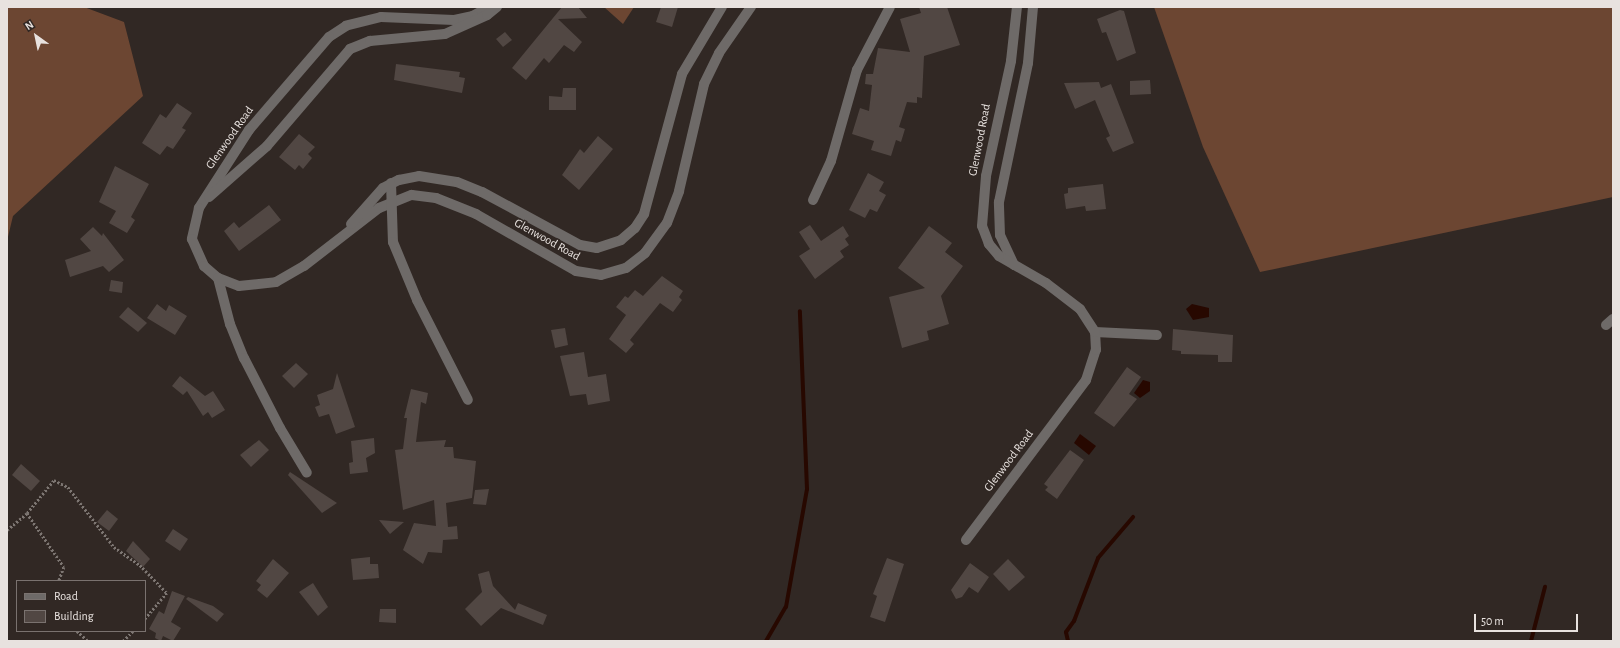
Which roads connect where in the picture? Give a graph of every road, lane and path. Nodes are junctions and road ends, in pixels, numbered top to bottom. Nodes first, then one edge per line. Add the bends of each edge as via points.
1 (489, 7) edge
2 (497, 7) edge
3 (722, 7) edge
4 (751, 7) edge
5 (890, 7) edge
6 (1017, 7) edge
7 (1033, 7) edge
8 (391, 183) junction
9 (813, 200) dead end
10 (391, 201) junction
11 (203, 202) junction
12 (345, 232) junction
13 (1014, 265) junction
14 (218, 278) junction
15 (1095, 332) junction
16 (1157, 334) dead end
17 (468, 400) dead end
18 (307, 473) dead end
19 (27, 514) junction
20 (7, 530) edge
21 (966, 540) dead end
22 (59, 580) edge
23 (146, 618) edge
24 (78, 632) edge
25 (131, 632) edge
26 (88, 641) edge
27 (123, 641) edge

1 - 11 street, Glenwood Road via 473,16 454,20 381,17 356,22 337,31 306,62 249,130
2 - 11 street, Glenwood Road via 487,16 445,34 370,41 350,49 267,146
3 - 8 street, Glenwood Road via 682,74 644,214 635,228 614,244 597,248 571,242 482,192 457,182 419,176
4 - 10 street, Glenwood Road via 719,54 704,84 679,191 667,223 650,249 626,268 601,275 576,271 453,204 412,195
5 - 9 street via 857,70 830,161
6 - 13 street, Glenwood Road via 1011,60 986,176 982,216 989,244 999,256
7 - 13 street via 1028,63 999,202 1000,235
8 - 10 street
8 - 12 street, Glenwood Road via 370,200
10 - 12 street, Glenwood Road
10 - 17 street via 393,242 417,300
11 - 14 street, Glenwood Road via 194,224 192,243 204,266
12 - 14 street, Glenwood Road via 304,266 276,282 246,288
13 - 15 street, Glenwood Road via 1072,301 1087,316
14 - 18 street via 230,324 244,358 280,428
15 - 16 street
15 - 21 street, Glenwood Road via 1094,360 1086,380
19 - 20 path
19 - 22 path via 64,567
19 - 23 path via 54,480 68,487 114,546 140,565 167,593
24 - 26 path
25 - 27 path

